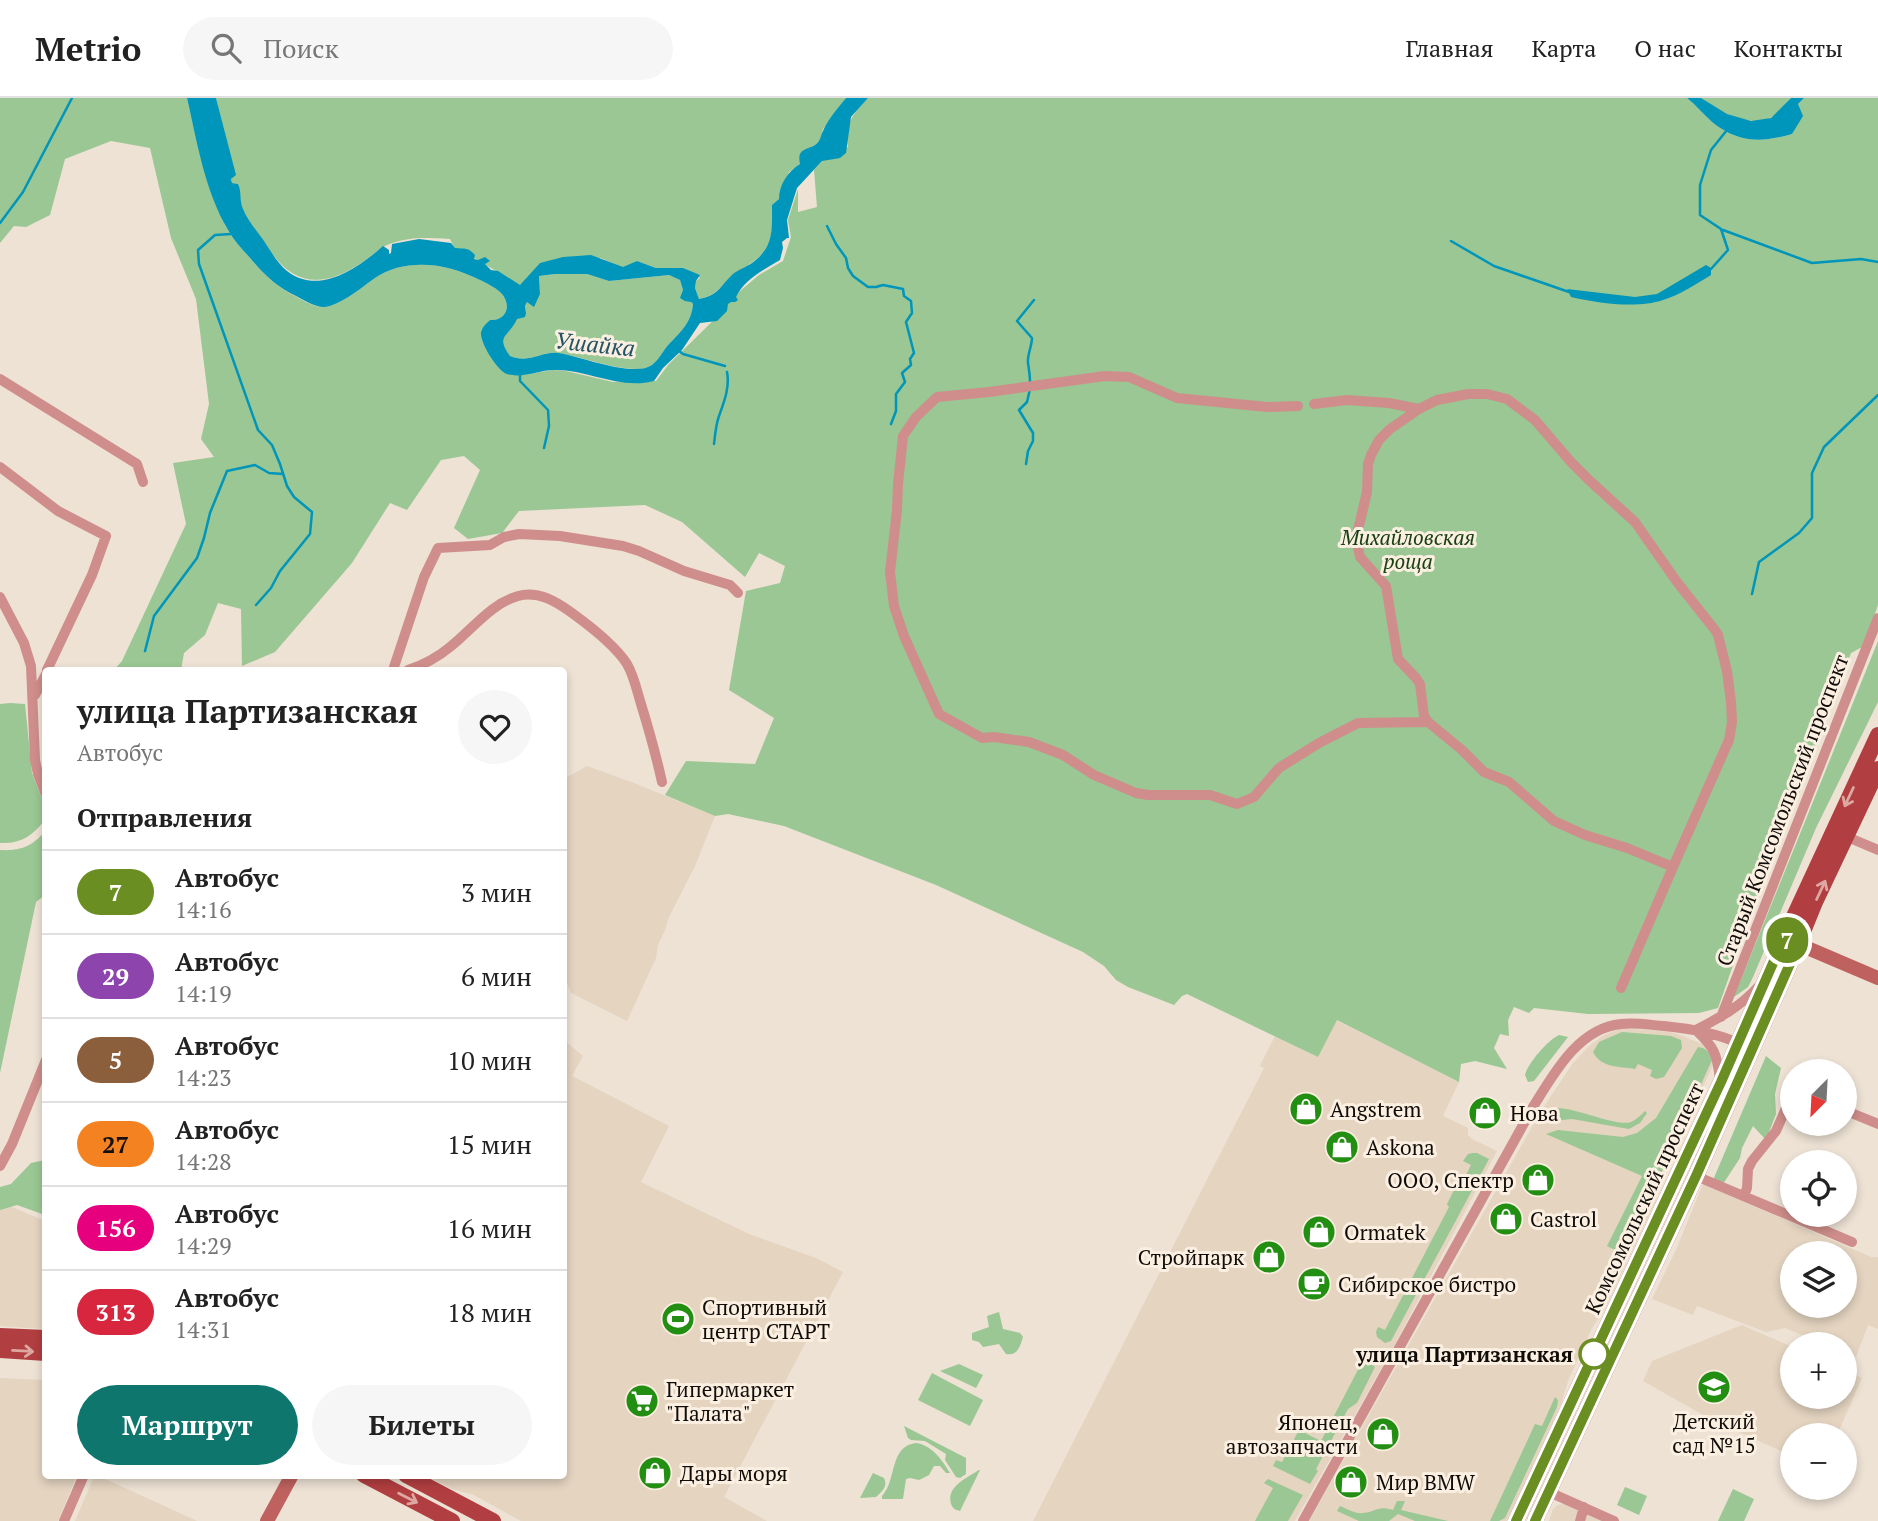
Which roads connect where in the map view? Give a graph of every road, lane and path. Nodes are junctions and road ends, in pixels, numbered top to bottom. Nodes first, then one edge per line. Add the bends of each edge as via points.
1 (0, 379) edge
2 (1314, 404) dead end
3 (1298, 406) dead end
4 (1419, 409) junction
5 (0, 467) edge
6 (143, 482) dead end
7 (738, 593) dead end
8 (0, 597) edge
9 (1878, 618) edge
10 (48, 667) edge
11 (394, 667) edge
12 (416, 667) edge
13 (42, 681) edge
14 (34, 699) junction
15 (1428, 722) junction
16 (1878, 735) edge
17 (1878, 769) edge
18 (662, 782) dead end
19 (42, 784) edge
20 (1845, 836) junction
21 (1878, 850) edge
22 (1673, 867) junction
23 (1791, 941) junction
24 (1767, 976) junction
25 (1878, 978) edge
26 (1621, 988) dead end
27 (1721, 1017) junction
28 (1695, 1030) junction
29 (1745, 1046) junction
30 (42, 1070) edge
31 (1721, 1082) junction
32 (1857, 1115) edge
33 (1780, 1121) edge
34 (1878, 1124) edge
35 (0, 1166) edge
36 (1696, 1176) junction
37 (1744, 1196) junction
38 (1850, 1241) edge
39 (0, 1336) edge
40 (42, 1338) edge
41 (0, 1350) edge
42 (42, 1353) edge
43 (82, 1479) edge
44 (290, 1479) edge
45 (372, 1479) edge
46 (414, 1479) edge
47 (1549, 1493) junction
48 (1584, 1507) junction
49 (64, 1521) edge
50 (267, 1521) edge
51 (452, 1521) edge
52 (493, 1521) edge
53 (1303, 1521) edge
54 (1516, 1521) edge
55 (1537, 1521) edge
56 (1580, 1521) edge
57 (1614, 1521) edge

1 - 6 street via 137,464
2 - 4 street via 1347,400
3 - 15 street via 1177,398 1129,377 1105,376 937,397 903,436 890,572 904,636 939,714 982,738 1030,742 1063,755 1094,775 1148,795 1210,795 1237,804 1254,797 1279,768 1358,723
4 - 15 street via 1390,429 1371,455 1357,543 1360,557 1386,586 1398,659 1420,684
4 - 22 street via 1437,400 1487,394 1507,399 1535,419 1590,481 1635,522 1718,635 1728,680 1731,731
5 - 10 street via 58,511 106,536
7 - 11 street via 730,585 631,548 560,536 519,534 490,545 438,548
8 - 14 street via 24,643
9 - 27 street, Старый Комсомольский проспект
12 - 18 street via 450,647 506,601 520,595 556,601 592,628 626,663
13 - 14 street
14 - 19 street via 35,760
15 - 22 street via 1484,772 1509,782 1554,821
16 -> 23 main road, Комсомольский проспект
17 - 20 main road, Комсомольский проспект
20 - 21 street
23 -> 20 main road, Комсомольский проспект
22 - 26 street
23 - 24 main road, Комсомольский проспект
23 - 25 street
23 - 29 main road, Комсомольский проспект
24 - 27 street, Комсомольский проспект via 1749,998
24 - 29 main road, Комсомольский проспект
27 - 28 street, Комсомольский проспект
28 - 29 street
28 - 31 street, Комсомольский проспект via 1715,1051
28 - 53 street via 1611,1025 1584,1040 1558,1069 1532,1107
29 - 31 main road, Комсомольский проспект
29 - 36 main road, Комсомольский проспект
30 - 35 street
31 - 54 main road, Комсомольский проспект
32 - 34 street
33 - 37 street via 1748,1169
36 - 37 street
36 - 47 main road, Комсомольский проспект
37 - 38 street
39 - 40 main road
41 -> 42 main road
43 - 49 street
44 - 50 street
45 -> 51 main road
46 - 52 main road
47 - 48 street
47 - 55 main road, Комсомольский проспект
48 - 56 street
48 - 57 street

